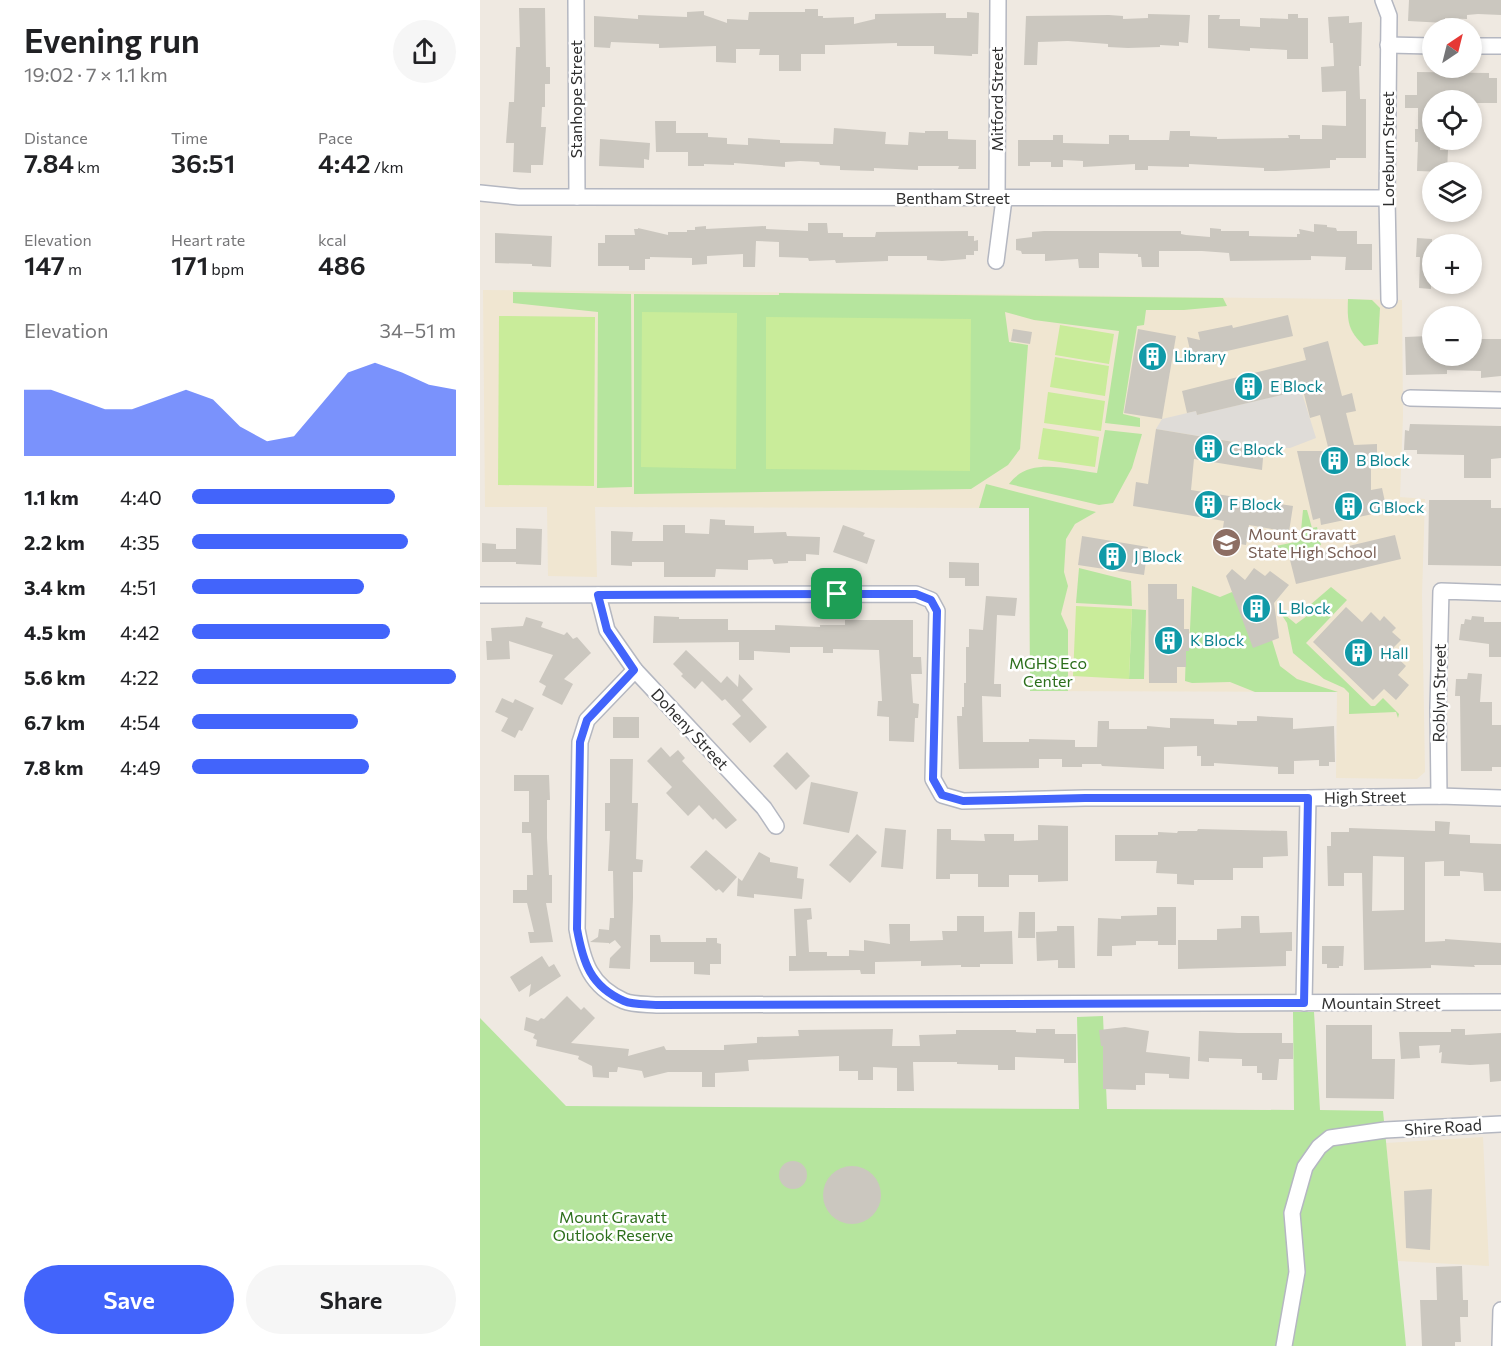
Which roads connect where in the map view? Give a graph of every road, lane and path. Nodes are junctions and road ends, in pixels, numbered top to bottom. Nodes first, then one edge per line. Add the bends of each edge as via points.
1 (576, 0) edge
2 (998, 0) edge
3 (1383, 0) edge
4 (1388, 45) junction
5 (1422, 46) edge
6 (1482, 46) edge
7 (1501, 46) edge
8 (480, 193) edge
9 (519, 197) junction
10 (577, 197) junction
11 (1387, 198) junction
12 (1001, 199) junction
13 (480, 202) edge
14 (996, 261) dead end
15 (1389, 300) dead end
16 (1410, 398) dead end
17 (1501, 400) edge
18 (1501, 593) edge
19 (480, 595) edge
20 (598, 595) junction
21 (634, 670) junction
22 (1439, 795) junction
23 (1308, 798) junction
24 (1501, 798) edge
25 (776, 826) dead end
26 (1501, 1002) edge
27 (1304, 1003) junction
28 (1501, 1124) edge
29 (1501, 1310) edge
30 (1284, 1346) edge
31 (1500, 1346) edge

1 - 10 street, Stanhope Street
2 - 12 street, Mitford Street
3 - 4 street, Loreburn Street via 1388,12
4 - 5 street
4 - 11 street, Loreburn Street
6 - 7 street
8 - 9 street, Bentham Street
9 - 10 street, Bentham Street
9 - 13 street, Bentham Street
10 - 12 street, Bentham Street
11 - 12 street, Bentham Street
11 - 15 street, Loreburn Street
12 - 14 street, Mitford Street
16 - 17 street
18 - 22 street, Roblyn Street via 1441,591
19 - 20 street
20 - 21 street, Doheny Street via 607,630
20 - 23 street, High Street via 916,594 931,600 937,611 933,779 942,795 963,801
21 - 25 street, Doheny Street via 764,808
21 - 27 street, Mountain Street via 587,720 580,742 577,929 582,957 596,983 625,1001 657,1005
22 - 23 street, High Street
22 - 24 street, High Street
23 - 27 street
26 - 27 street, Mountain Street
28 - 30 street, Shire Road via 1385,1130 1330,1138 1319,1147 1305,1167 1292,1213 1297,1272
29 - 31 street

